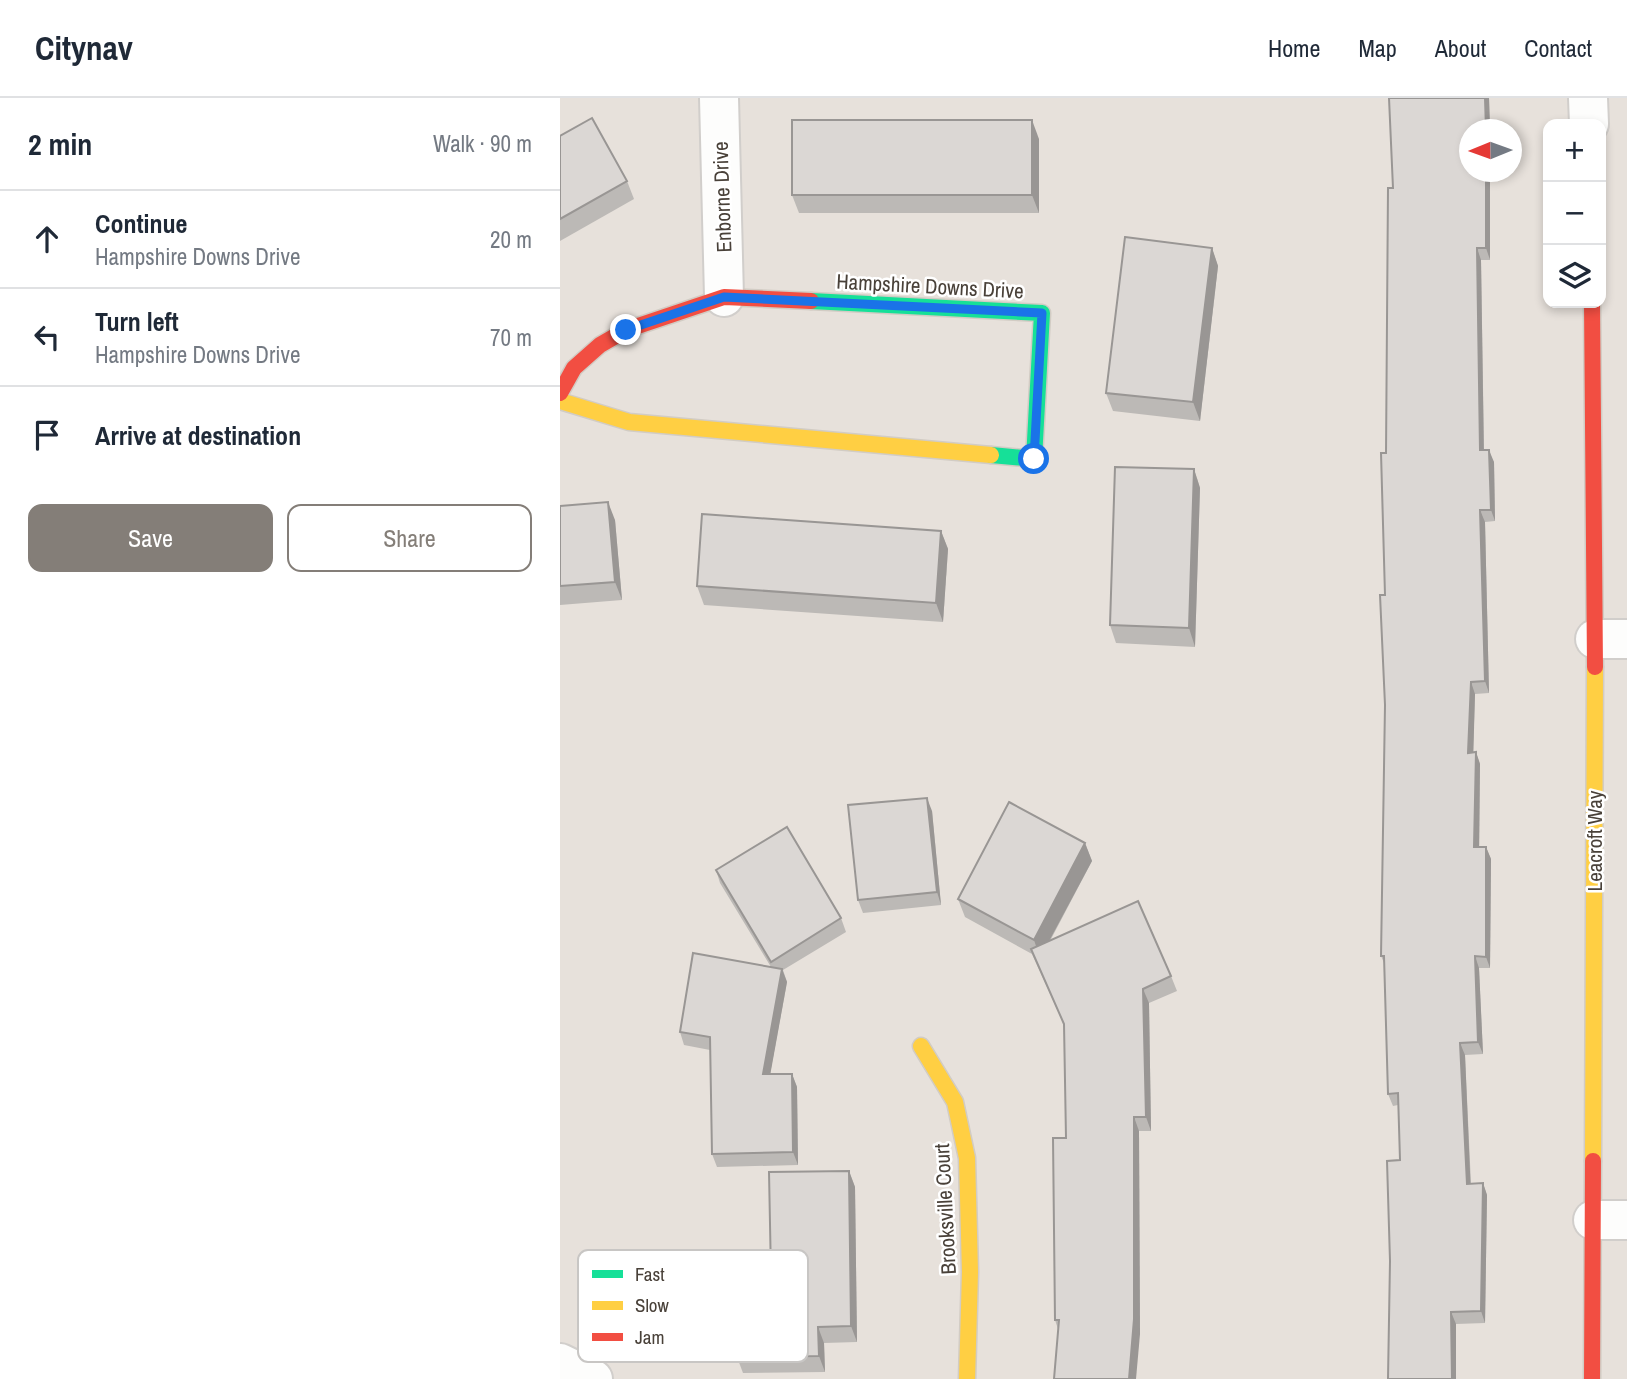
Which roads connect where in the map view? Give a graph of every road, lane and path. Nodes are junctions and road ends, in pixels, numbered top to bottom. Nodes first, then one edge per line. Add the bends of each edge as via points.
1 (719, 98) edge
2 (1588, 98) edge
3 (1589, 119) edge
4 (724, 297) junction
5 (1592, 308) edge
6 (560, 394) edge
7 (560, 401) edge
8 (1611, 639) edge
9 (921, 1046) dead end
10 (1610, 1220) edge
11 (560, 1363) edge
12 (593, 1379) edge
13 (967, 1379) edge
14 (1592, 1379) edge

1 - 4 street, Enborne Drive
2 - 3 street
4 - 6 street, Hampshire Downs Drive via 638,325 600,345 574,368
4 - 7 street, Hampshire Downs Drive via 1042,313 1034,459 629,422
5 - 8 street, Leacroft Way
8 - 10 street, Leacroft Way
9 - 13 street, Brooksville Court via 955,1102 967,1158
10 - 14 street, Leacroft Way
11 - 12 street

